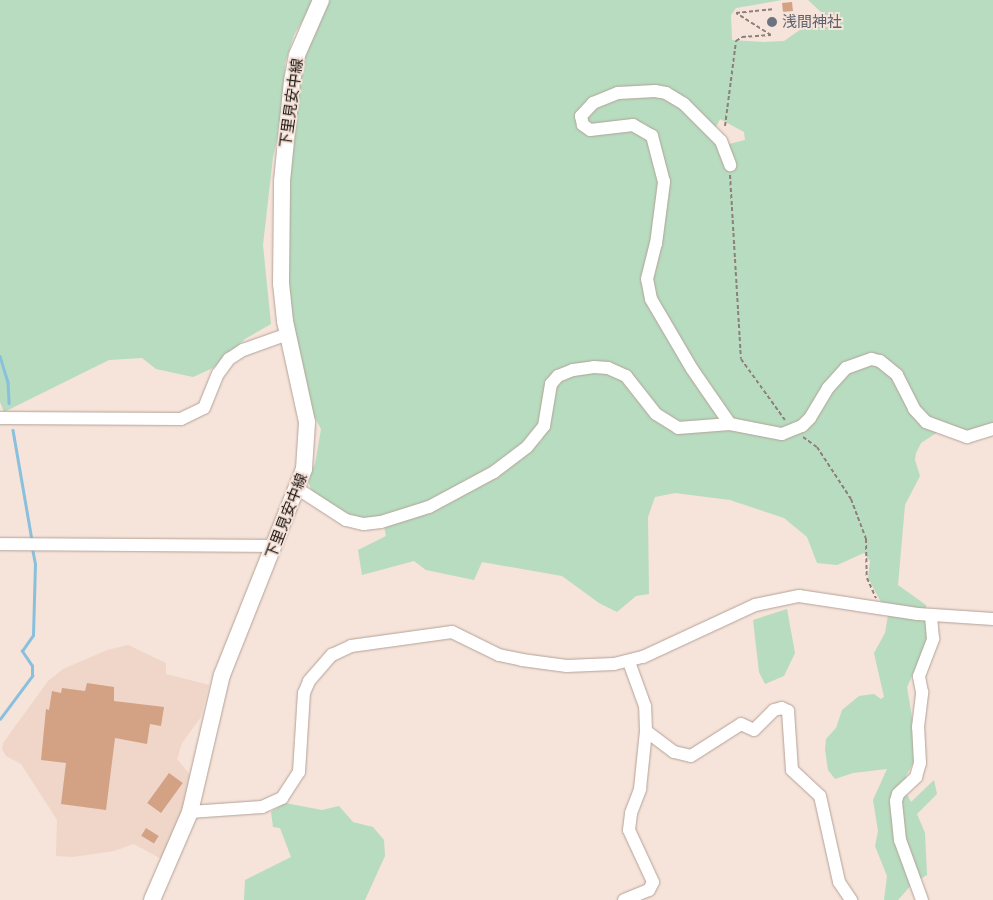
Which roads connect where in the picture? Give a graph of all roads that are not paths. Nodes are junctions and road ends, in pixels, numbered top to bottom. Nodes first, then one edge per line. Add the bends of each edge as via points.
1 (321, 0) edge
2 (730, 164) road end
3 (288, 334) junction
4 (0, 418) edge
5 (730, 424) junction
6 (993, 429) edge
7 (298, 489) junction
8 (0, 544) edge
9 (274, 546) junction
10 (931, 615) junction
11 (993, 619) edge
12 (629, 662) junction
13 (646, 731) junction
14 (190, 812) junction
15 (152, 900) edge
16 (624, 900) edge
17 (850, 900) edge
18 (922, 900) edge

1 - 3 main road, 下里見安中線 via 297,55 286,119 281,284
2 - 5 street via 722,141 684,104 666,93 655,90 618,93 593,102 581,116 583,125 590,130 633,125 652,136 664,182 656,244 647,278 651,299 692,370
3 - 4 street via 243,350 229,359 218,374 204,408 180,419
3 - 7 main road, 下里見安中線 via 307,422 308,449
5 - 6 street via 782,434 793,430 814,414 828,388 846,368 870,359 880,361 897,375 914,409 926,422 967,437
5 - 7 street via 678,428 656,414 634,383 619,372 594,367 573,370 558,376 550,384 544,426 537,438 494,472 429,507 364,524 346,520
7 - 9 main road, 下里見安中線
8 - 9 street
9 - 14 main road, 下里見安中線 via 222,675
10 - 11 street
10 - 12 street via 799,596 769,600
10 - 18 street via 933,639 919,676 922,692 918,727 920,763 916,777 898,794 896,801 900,840
12 - 13 street via 645,706
12 - 14 street via 550,665 498,655 452,632 351,646 332,655 308,681 304,693 299,772 282,798 262,808
13 - 16 street via 640,789 629,830 653,887
13 - 17 street via 674,752 691,756 741,724 754,730 774,710 782,708 788,711 792,770 820,796 839,882
14 - 15 main road, 下里見安中線

